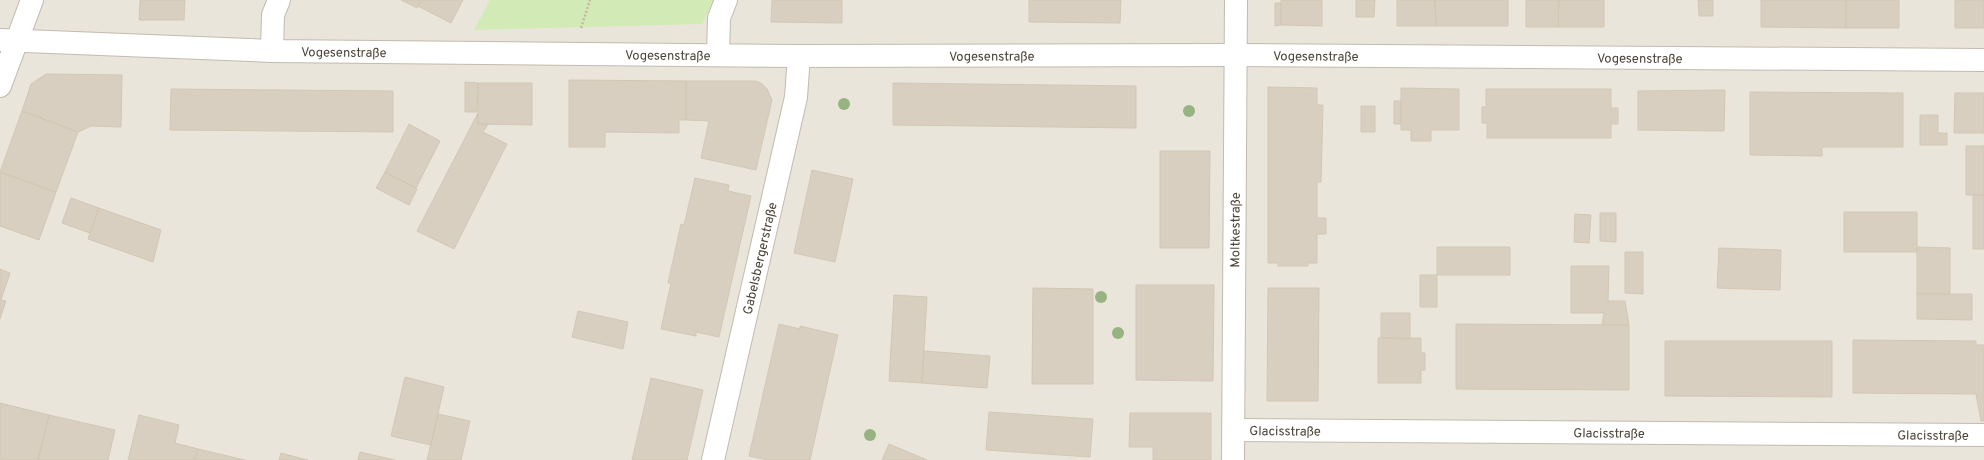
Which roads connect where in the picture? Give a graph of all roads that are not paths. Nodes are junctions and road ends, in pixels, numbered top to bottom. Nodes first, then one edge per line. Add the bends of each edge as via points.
1 (32, 0) edge
2 (279, 0) edge
3 (726, 0) edge
4 (1236, 0) edge
5 (8, 41) edge
6 (272, 51) junction
7 (718, 54) junction
8 (1236, 54) junction
9 (799, 56) junction
10 (1984, 60) edge
11 (0, 86) edge
12 (1234, 430) junction
13 (1984, 435) edge
14 (713, 460) edge
15 (1233, 460) edge

1 - 5 street
2 - 6 street via 273,15
3 - 7 street via 719,18
4 - 8 street, Moltkestraße
5 - 6 street, Vogesenstraße
5 - 11 street
6 - 7 street, Vogesenstraße
7 - 9 street, Vogesenstraße
8 - 9 street, Vogesenstraße
8 - 10 street, Vogesenstraße
8 - 12 street, Moltkestraße
9 - 14 street, Gabelsbergerstraße via 796,98
12 - 13 street, Glacisstraße
12 - 15 street, Moltkestraße

